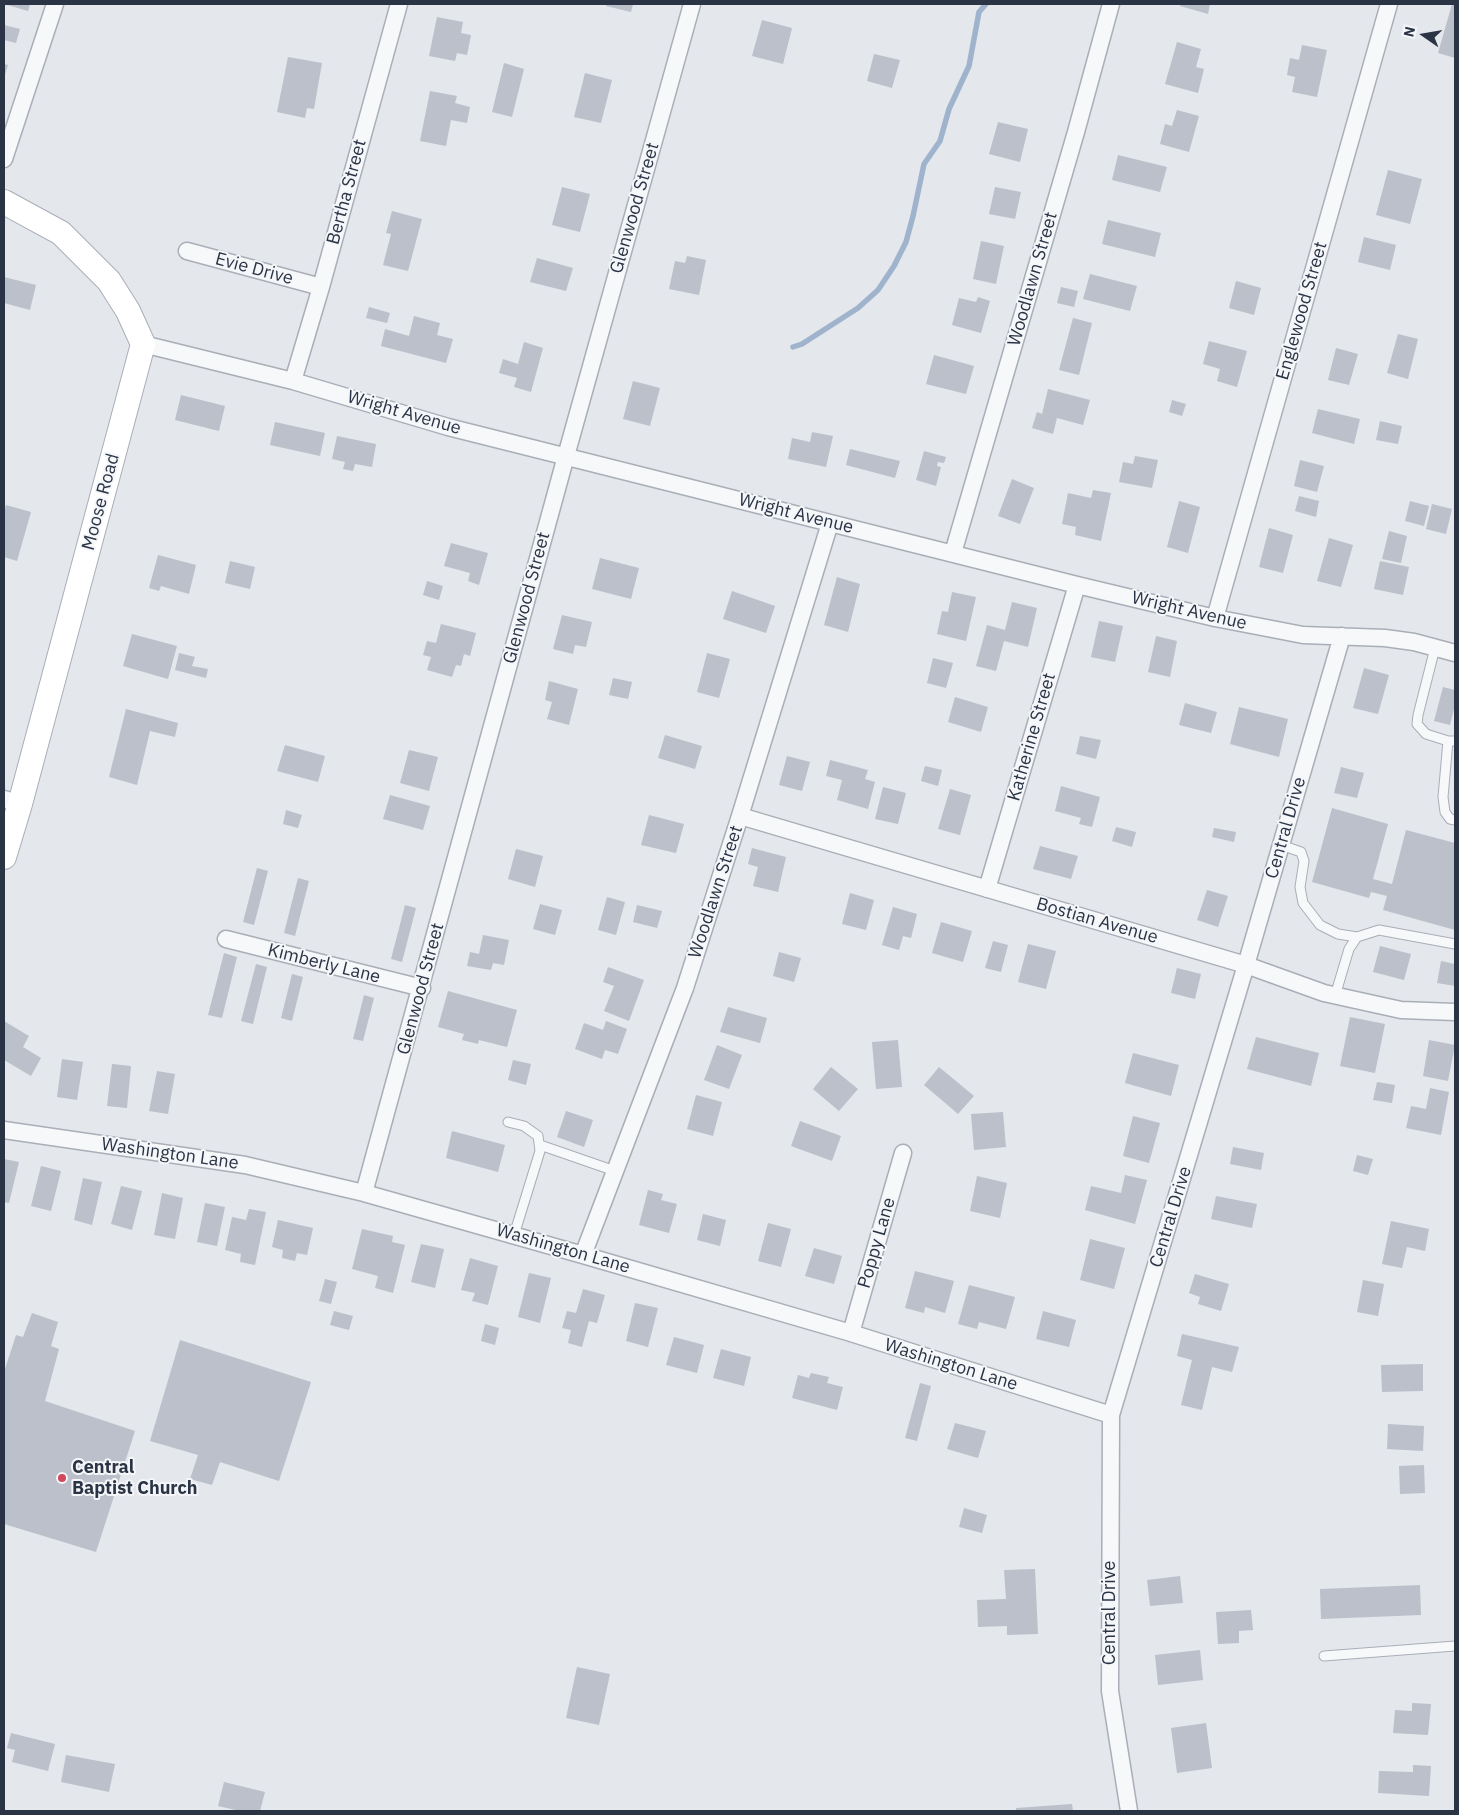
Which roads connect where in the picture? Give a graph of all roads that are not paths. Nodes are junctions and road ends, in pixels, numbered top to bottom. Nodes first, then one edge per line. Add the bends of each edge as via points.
1 (55, 4) edge
2 (399, 4) edge
3 (692, 4) edge
4 (1111, 4) edge
5 (1389, 4) edge
6 (4, 159) edge
7 (4, 202) edge
8 (187, 251) dead end
9 (321, 287) junction
10 (143, 344) junction
11 (294, 380) junction
12 (566, 456) junction
13 (830, 523) junction
14 (953, 553) junction
15 (1077, 585) junction
16 (1215, 618) junction
17 (1342, 636) junction
18 (1435, 648) junction
19 (1455, 653) edge
20 (1451, 741) edge
21 (12, 802) edge
22 (740, 816) junction
23 (1455, 820) edge
24 (1281, 845) junction
25 (4, 857) edge
26 (987, 889) junction
27 (1357, 937) junction
28 (226, 939) dead end
29 (1455, 944) edge
30 (1246, 965) junction
31 (422, 988) junction
32 (1336, 996) junction
33 (1455, 1012) edge
34 (508, 1122) dead end
35 (4, 1130) edge
36 (540, 1146) junction
37 (903, 1153) dead end
38 (615, 1171) junction
39 (364, 1193) junction
40 (514, 1235) junction
41 (583, 1255) junction
42 (851, 1333) junction
43 (1111, 1415) junction
44 (1455, 1646) edge
45 (1324, 1656) dead end
46 (1129, 1811) edge

1 - 6 street
2 - 9 street, Bertha Street
3 - 12 street, Glenwood Street
4 - 14 street, Woodlawn Street
5 - 16 street, Englewood Street
7 - 10 street via 60,234 108,281 128,311
8 - 9 street, Evie Drive
9 - 11 street, Bertha Street
10 - 11 street, Wright Avenue
10 - 21 street, Moose Road
11 - 12 street, Wright Avenue via 448,427
12 - 13 street, Wright Avenue
12 - 31 street, Glenwood Street
13 - 14 street, Wright Avenue
13 - 22 street, Woodlawn Street
14 - 15 street, Wright Avenue
15 - 16 street, Wright Avenue
15 - 26 street, Katherine Street
16 - 17 street, Wright Avenue via 1304,635
17 - 18 street, Wright Avenue via 1385,638
17 - 24 street, Central Drive
18 - 19 street, Wright Avenue
18 - 20 lane via 1417,724 1426,734
20 - 23 lane via 1443,797 1445,812
21 - 25 street, Moose Road
22 - 26 street, Bostian Avenue
22 - 38 street, Woodlawn Street via 685,988
24 - 27 lane via 1301,852 1304,861 1300,887 1303,903 1320,925 1338,934
24 - 30 street, Central Drive
26 - 30 street, Bostian Avenue
27 - 29 lane via 1379,930
27 - 32 lane via 1349,949
28 - 31 street, Kimberly Lane
30 - 32 street, Bostian Avenue
30 - 43 street, Central Drive
31 - 39 street, Glenwood Street
32 - 33 street, Bostian Avenue via 1401,1010
34 - 36 lane via 524,1126 538,1136
35 - 39 street, Washington Lane via 245,1165
36 - 38 lane
36 - 40 lane
37 - 42 street, Poppy Lane
38 - 41 street, Woodlawn Street
39 - 40 street, Washington Lane
40 - 41 street, Washington Lane
41 - 42 street, Washington Lane
42 - 43 street, Washington Lane
43 - 46 street, Central Drive via 1110,1691
44 - 45 lane

